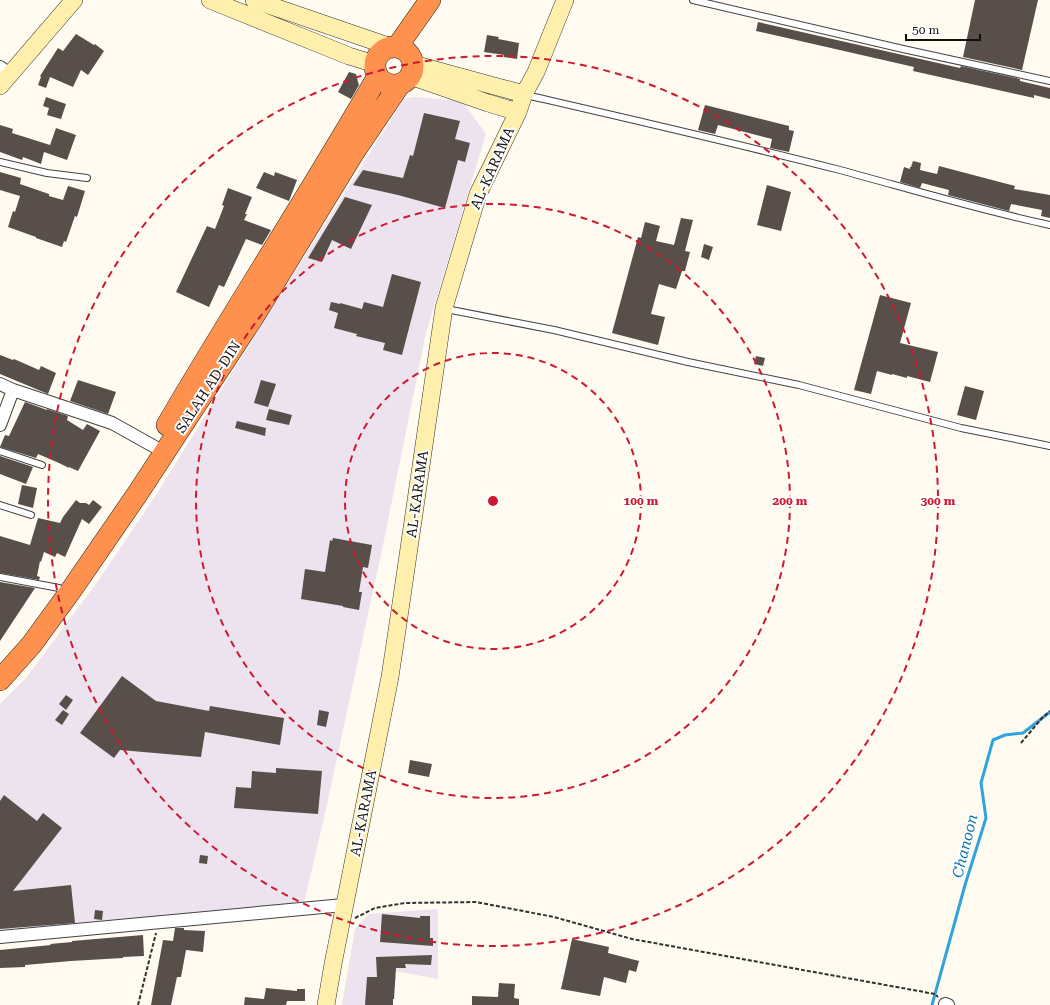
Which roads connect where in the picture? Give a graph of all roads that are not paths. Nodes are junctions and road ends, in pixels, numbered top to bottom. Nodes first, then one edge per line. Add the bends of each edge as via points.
1 (74, 0) edge
2 (210, 0) edge
3 (254, 0) edge
4 (430, 0) edge
5 (565, 0) edge
6 (693, 0) edge
7 (394, 47) junction
8 (377, 70) junction
9 (536, 72) junction
10 (408, 75) junction
11 (3, 76) edge
12 (1050, 81) edge
13 (494, 86) junction
14 (524, 94) junction
15 (488, 104) junction
16 (518, 112) junction
17 (506, 137) junction
18 (0, 162) edge
19 (87, 178) dead end
20 (1050, 225) edge
21 (444, 308) junction
22 (0, 384) edge
23 (13, 390) junction
24 (0, 425) edge
25 (1050, 446) edge
26 (155, 447) junction
27 (0, 451) edge
28 (42, 465) dead end
29 (0, 505) edge
30 (31, 515) dead end
31 (0, 577) edge
32 (59, 588) junction
33 (0, 661) edge
34 (0, 680) edge
35 (344, 904) junction
36 (0, 937) edge
37 (326, 1005) edge

1 - 11 main road
2 - 8 main road via 349,56
3 - 7 main road
4 - 7 highway
5 - 9 main road, AL-KARAMA
6 - 12 lane
7 - 8 highway via 380,53 377,58
7 - 10 highway via 403,49 411,58
8 - 10 highway via 382,81 394,85
8 - 26 highway, SALAH AD-DIN via 336,149
9 - 13 main road via 515,84
9 - 14 main road, AL-KARAMA
10 - 13 main road
10 - 15 main road
10 - 34 highway, SALAH AD-DIN via 354,152 254,316 138,493 32,644
13 - 14 main road
14 - 16 main road, AL-KARAMA
14 - 20 lane via 839,170
15 - 16 main road
15 - 17 main road via 503,122
16 - 17 main road, AL-KARAMA
17 - 21 main road, AL-KARAMA via 478,194
18 - 19 lane
21 - 25 lane via 799,385 961,428
21 - 35 main road, AL-KARAMA via 390,677
22 - 23 street
23 - 24 street
23 - 26 street via 112,423
26 - 32 highway, SALAH AD-DIN
27 - 28 lane
29 - 30 lane
31 - 32 lane
32 - 33 highway, SALAH AD-DIN
35 - 36 street
35 - 37 main road, AL-KARAMA

